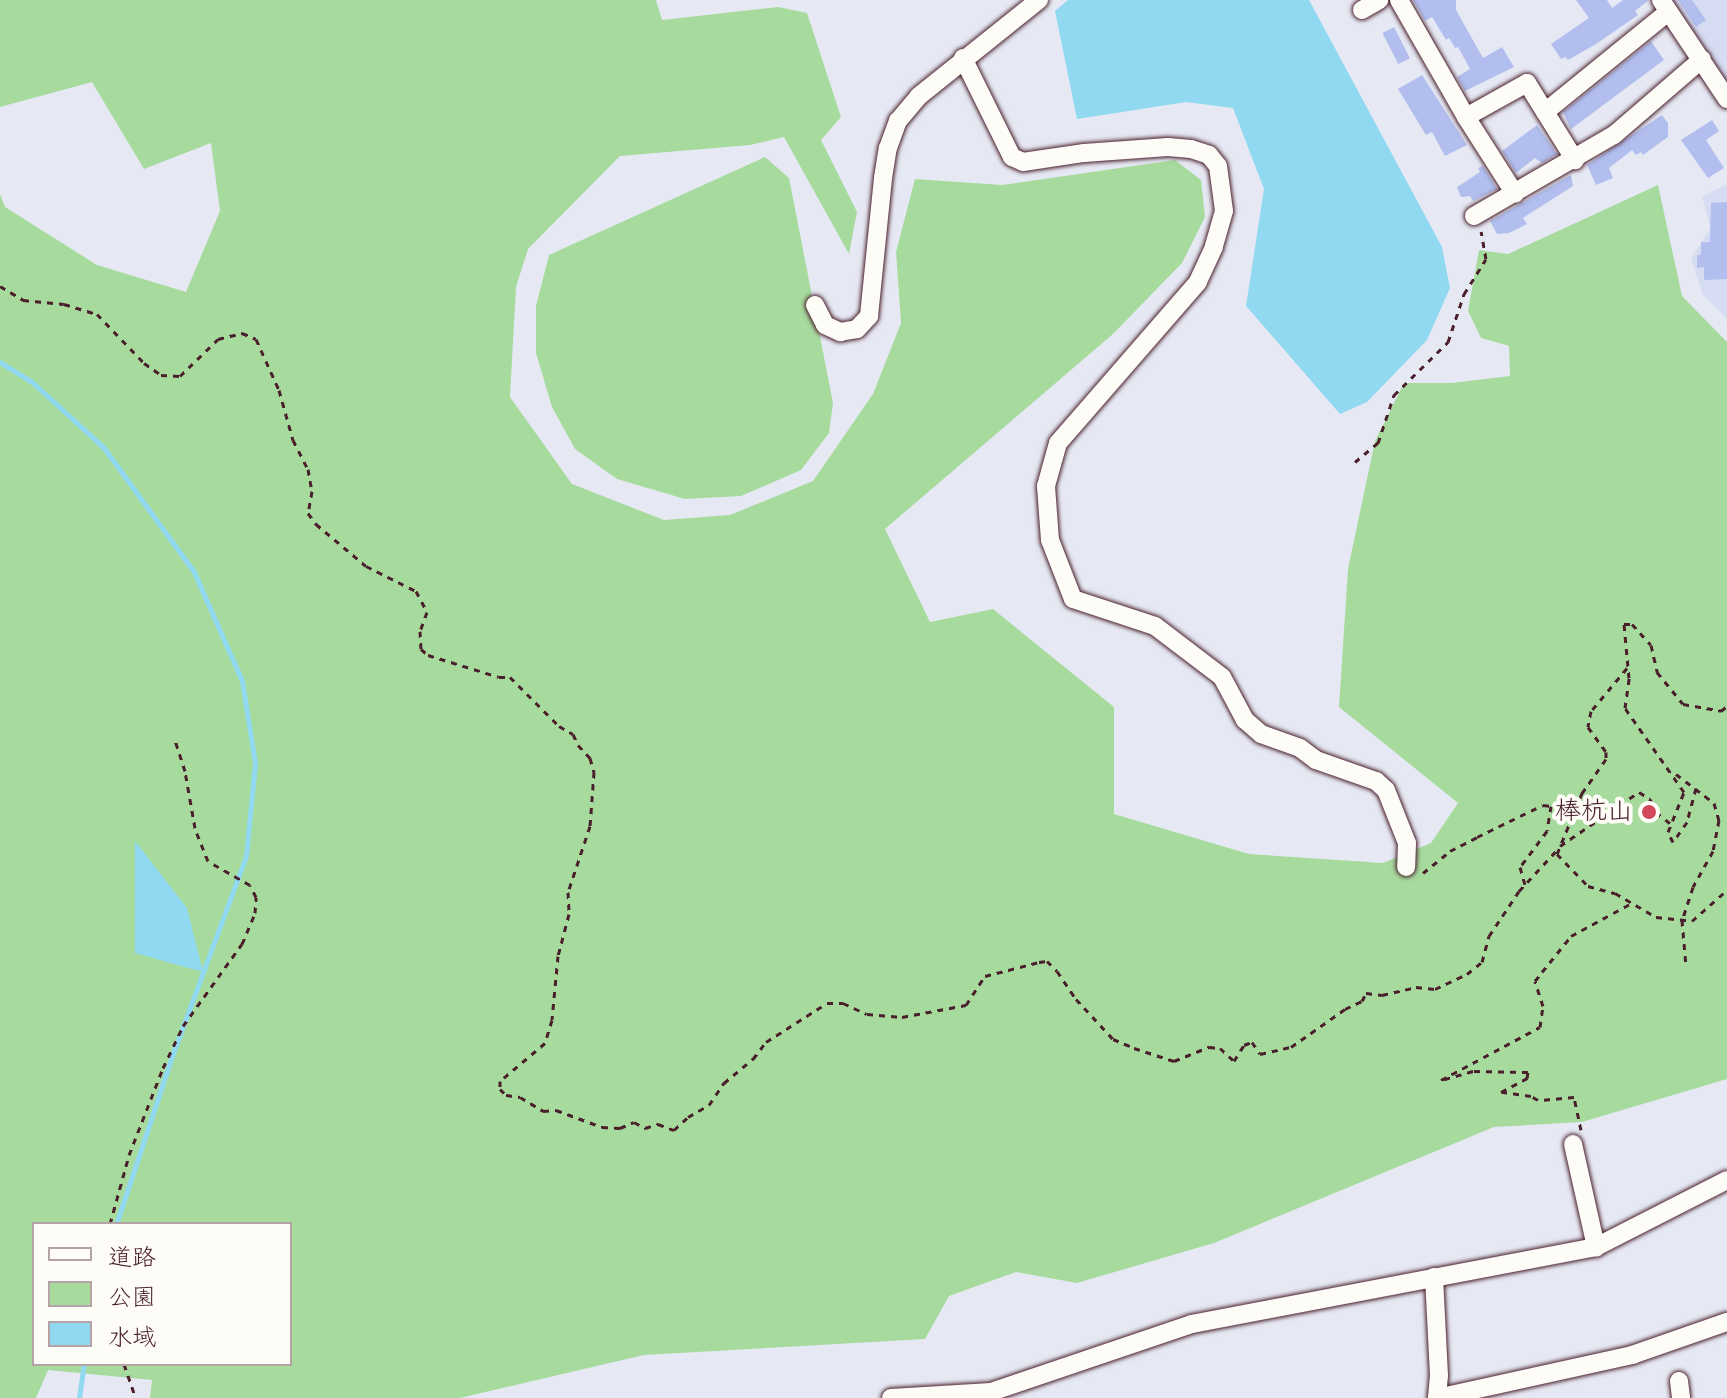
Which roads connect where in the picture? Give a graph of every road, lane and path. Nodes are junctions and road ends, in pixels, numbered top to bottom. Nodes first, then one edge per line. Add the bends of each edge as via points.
1 (1039, 0) edge
2 (1379, 0) edge
3 (1399, 0) edge
4 (1665, 6) edge
5 (1362, 10) dead end
6 (963, 58) junction
7 (1702, 59) junction
8 (1727, 99) edge
9 (1545, 112) junction
10 (1466, 117) junction
11 (1575, 160) junction
12 (1515, 194) junction
13 (1474, 216) joint
14 (0, 286) edge
15 (815, 305) dead end
16 (1355, 462) dead end
17 (1628, 666) junction
18 (1727, 706) edge
19 (175, 741) dead end
20 (1673, 773) junction
21 (1696, 788) junction
22 (1671, 824) junction
23 (1558, 849) junction
24 (1406, 867) joint
25 (1525, 884) junction
26 (1727, 890) edge
27 (1630, 904) junction
28 (1682, 920) junction
29 (1686, 967) dead end
30 (1577, 1137) joint
31 (1727, 1180) edge
32 (111, 1222) edge
33 (1596, 1247) junction
34 (1434, 1277) junction
35 (1727, 1322) edge
36 (125, 1366) edge
37 (962, 1396) edge
38 (136, 1398) edge
39 (891, 1398) edge
40 (1437, 1398) edge

1 - 6 street
2 - 5 street
3 - 10 street
4 - 7 street
4 - 9 street
6 - 15 street via 912,104 898,121 888,148 869,316 857,329 840,332 825,325
6 - 24 street via 1012,157 1023,162 1168,147 1209,155 1218,166 1224,211 1198,282 1058,443 1046,486 1050,540 1073,599 1155,626 1222,677 1245,720 1261,734 1376,781 1386,790 1407,843
7 - 8 street
7 - 11 street via 1614,135
9 - 10 street via 1527,83
9 - 11 street
10 - 12 street
11 - 12 street
12 - 13 street
13 - 16 path via 1484,236 1486,259 1464,294 1448,342 1394,395 1378,443
14 - 25 path via 23,300 97,314 161,375 180,376 218,339 242,333 256,339 308,469 308,513 316,524 366,566 416,591 427,612 420,631 421,649 428,655 510,677 573,734 590,758 590,826 568,892 552,1020 545,1043 500,1081 506,1095 543,1111 556,1110 602,1127 634,1122 674,1130 709,1105 766,1042 827,1003 902,1017 966,1005 985,976 1047,961 1113,1039 1174,1061 1209,1047 1220,1048 1234,1061 1252,1042 1260,1054 1291,1047 1362,1001 1366,993 1435,989 1467,974 1482,962 1489,936
17 - 18 path via 1626,622 1651,645 1657,672 1683,704 1721,711
17 - 20 path via 1625,708
17 - 23 path via 1591,711 1588,727 1606,759 1582,793
19 - 32 path via 208,861 250,885 255,913 242,944 176,1040 129,1155
20 - 21 path
20 - 22 path via 1684,792
21 - 22 path via 1687,822 1673,842 1668,839
21 - 28 path via 1714,803 1719,820 1713,851
22 - 23 path via 1639,792
23 - 25 path
23 - 27 path via 1588,886 1615,893
24 - 25 path via 1422,873 1450,851 1543,805 1551,806 1547,831 1520,867
26 - 28 path via 1699,918
27 - 28 path via 1656,917
27 - 30 path via 1571,936 1535,981 1544,1016 1540,1027 1441,1080 1473,1071 1528,1072 1527,1078 1501,1092 1538,1100 1574,1097
28 - 29 path
30 - 33 street
31 - 33 street
33 - 34 street
34 - 37 street via 1192,1324 1030,1380
34 - 40 street
35 - 40 street via 1632,1355
36 - 38 path
37 - 39 street

